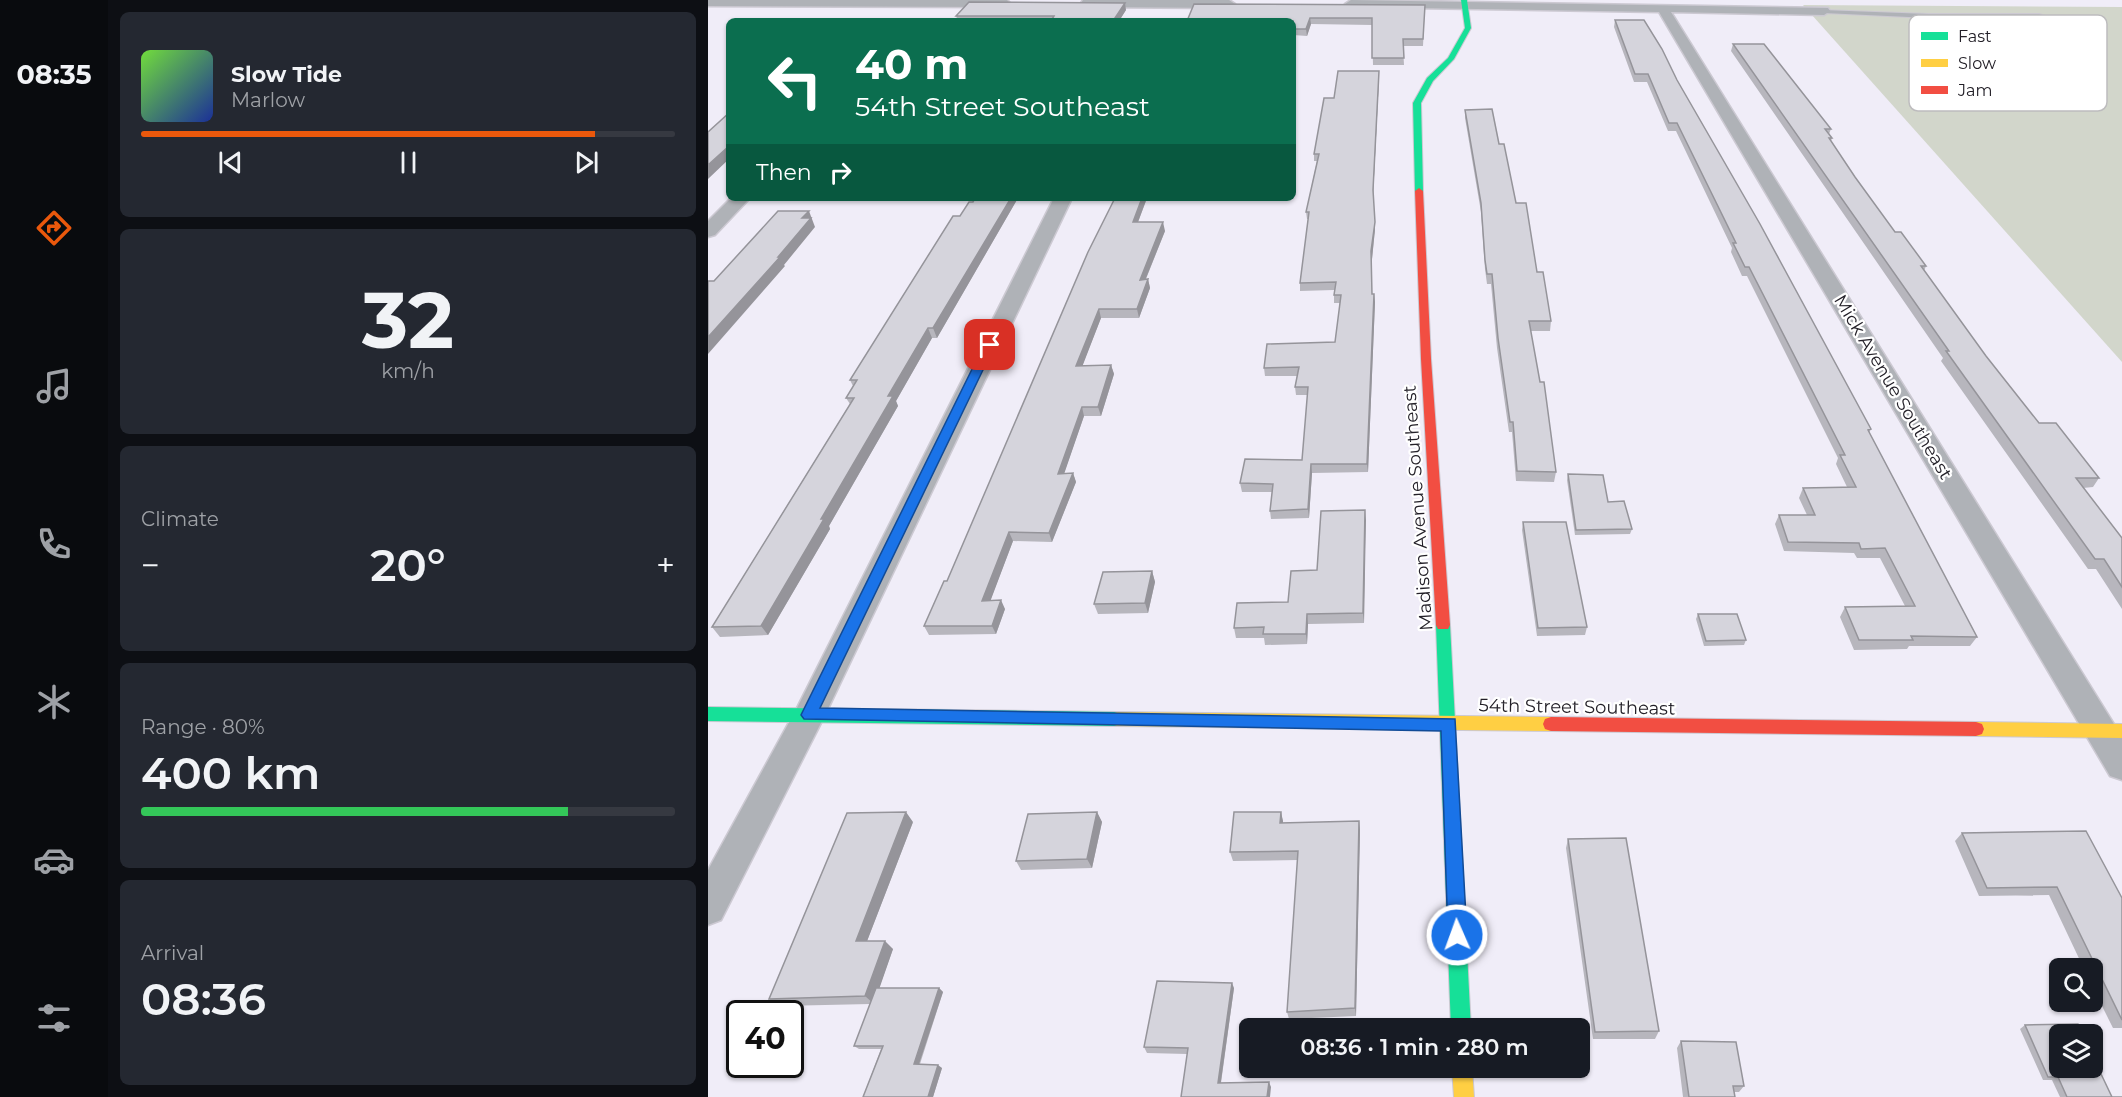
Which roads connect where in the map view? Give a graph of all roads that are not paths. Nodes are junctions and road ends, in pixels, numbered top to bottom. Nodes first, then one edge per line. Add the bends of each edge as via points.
1 (725, 1) edge
2 (708, 2) edge
3 (1464, 2) edge
4 (937, 3) junction
5 (1022, 3) edge
6 (1068, 3) edge
7 (1161, 4) junction
8 (1244, 4) edge
9 (1339, 4) edge
10 (1664, 9) junction
11 (1824, 11) joint
12 (708, 12) edge
13 (924, 15) dead end
14 (1910, 15) edge
15 (1154, 18) edge
16 (738, 201) edge
17 (1062, 201) edge
18 (708, 231) edge
19 (708, 714) edge
20 (809, 715) junction
21 (1449, 724) junction
22 (2111, 731) edge
23 (2122, 766) edge
24 (708, 907) edge
25 (1461, 1018) edge
26 (1463, 1078) edge
27 (1464, 1097) edge

1 - 2 street
1 - 4 street
1 - 12 street
3 - 9 street
3 - 10 street via 1503,8
3 - 21 street, Madison Avenue Southeast via 1468,28 1451,59 1430,81 1418,103 1416,124
4 - 5 street
4 - 13 street
6 - 7 street
7 - 8 street
7 - 15 street
10 - 11 street
10 - 22 street, Mick Avenue Southeast
11 - 14 lane
16 - 18 street
17 - 20 street
19 - 20 street, 54th Street Southeast
20 - 21 street, 54th Street Southeast
20 - 24 street
21 - 22 street, 54th Street Southeast
21 - 25 street, Madison Avenue Southeast
22 - 23 street, Mick Avenue Southeast
26 - 27 street

